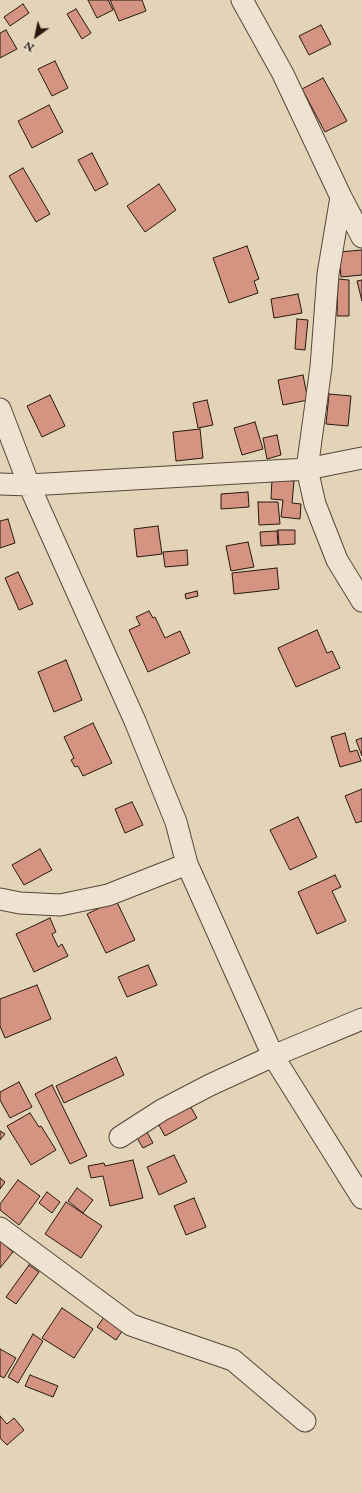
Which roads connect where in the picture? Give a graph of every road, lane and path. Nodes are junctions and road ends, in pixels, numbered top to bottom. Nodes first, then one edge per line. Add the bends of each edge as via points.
1 (242, 0) edge
2 (340, 197) junction
3 (362, 237) edge
4 (0, 409) edge
5 (362, 458) edge
6 (307, 469) junction
7 (0, 484) edge
8 (29, 485) junction
9 (362, 601) edge
10 (187, 864) junction
11 (0, 900) edge
12 (362, 1019) edge
13 (273, 1056) junction
14 (120, 1137) dead end
15 (362, 1198) edge
16 (0, 1228) edge
17 (304, 1421) dead end

1 - 2 street via 283,74
2 - 3 street
2 - 6 street via 328,274 321,368
4 - 8 street
5 - 6 street
6 - 8 street
6 - 9 street via 315,504 337,560
7 - 8 street
8 - 10 street via 135,720 176,822
10 - 11 street via 108,895 60,905
10 - 13 street
12 - 13 street
13 - 14 street via 162,1110
13 - 15 street
16 - 17 street via 131,1326 232,1360

